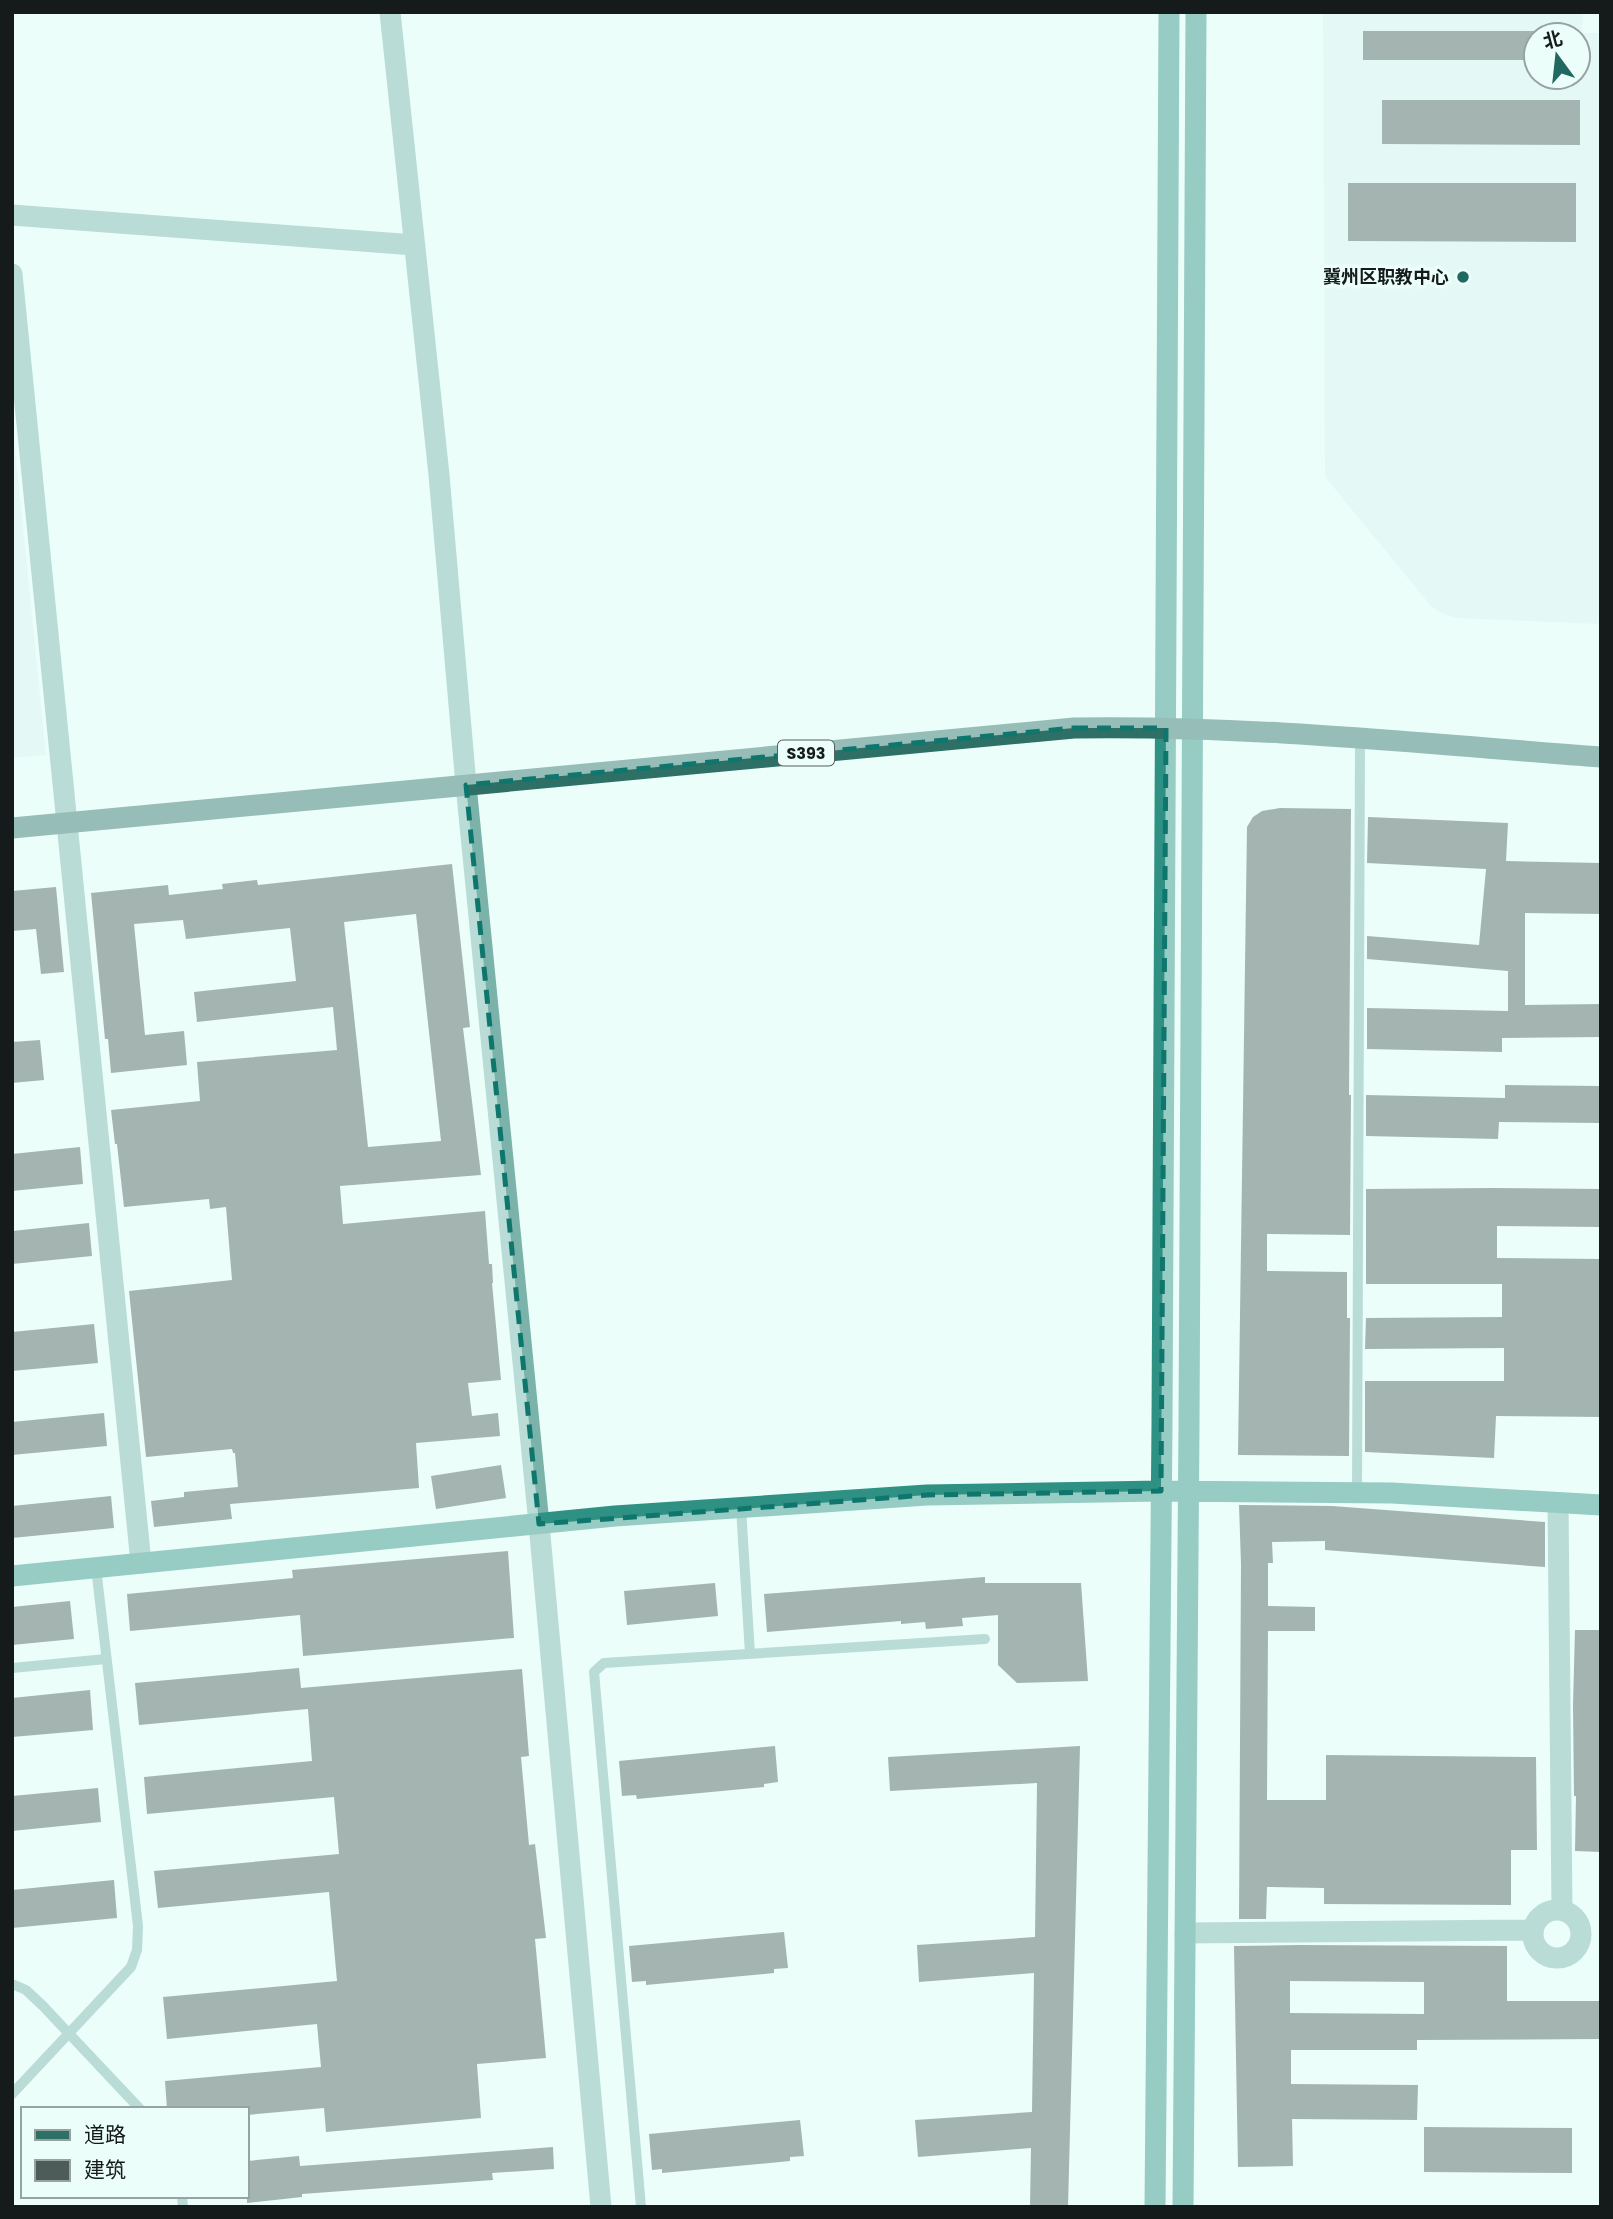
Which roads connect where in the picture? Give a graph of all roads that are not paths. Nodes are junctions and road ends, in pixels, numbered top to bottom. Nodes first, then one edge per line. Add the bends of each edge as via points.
1 (390, 12) edge
2 (1169, 12) edge
3 (1196, 12) edge
4 (12, 215) edge
5 (415, 245) junction
6 (12, 274) edge
7 (1166, 727) junction
8 (1193, 728) junction
9 (1360, 739) junction
10 (1601, 757) edge
11 (466, 786) junction
12 (68, 823) junction
13 (12, 828) edge
14 (1161, 1491) junction
15 (1189, 1491) junction
16 (1357, 1493) junction
17 (1558, 1503) junction
18 (1601, 1505) edge
19 (741, 1507) junction
20 (539, 1524) junction
21 (141, 1563) junction
22 (96, 1568) junction
23 (12, 1576) edge
24 (985, 1639) dead end
25 (750, 1654) junction
26 (106, 1659) junction
27 (12, 1668) edge
28 (1562, 1910) junction
29 (1533, 1930) junction
30 (1185, 1933) junction
31 (1591, 1937) edge
32 (12, 1984) edge
33 (70, 2033) junction
34 (12, 2094) edge
35 (138, 2107) edge
36 (601, 2207) edge
37 (642, 2207) edge
38 (1155, 2207) edge
39 (1183, 2207) edge

1 - 5 street
2 - 7 main road
3 - 8 main road
4 - 5 street
5 - 11 street
6 - 12 street
7 - 8 main road, S393
7 - 11 main road, S393 via 1074,728
7 - 14 main road
8 - 9 main road, S393
8 - 15 main road
9 - 10 main road, S393
9 - 16 lane
11 - 12 main road, S393
11 - 20 street
12 - 13 main road, S393
12 - 21 street
14 - 15 main road
14 - 19 main road via 927,1496
14 - 38 main road
15 - 16 main road
15 - 30 main road
16 - 17 main road
17 - 18 main road
17 - 28 street
19 - 20 main road
19 - 25 lane
20 - 21 main road
20 - 36 street
21 - 22 main road
22 - 23 main road
22 - 26 lane
24 - 25 lane
25 - 37 lane via 604,1663 594,1672
26 - 27 lane
26 - 33 lane via 138,1926 137,1950 131,1967
28 - 29 street via 1547,1912
28 - 31 street via 1578,1920 1582,1932
29 - 30 street
29 - 31 street via 1540,1952 1550,1958 1573,1953
30 - 39 main road
32 - 33 lane via 26,1990
33 - 34 lane
33 - 35 lane

